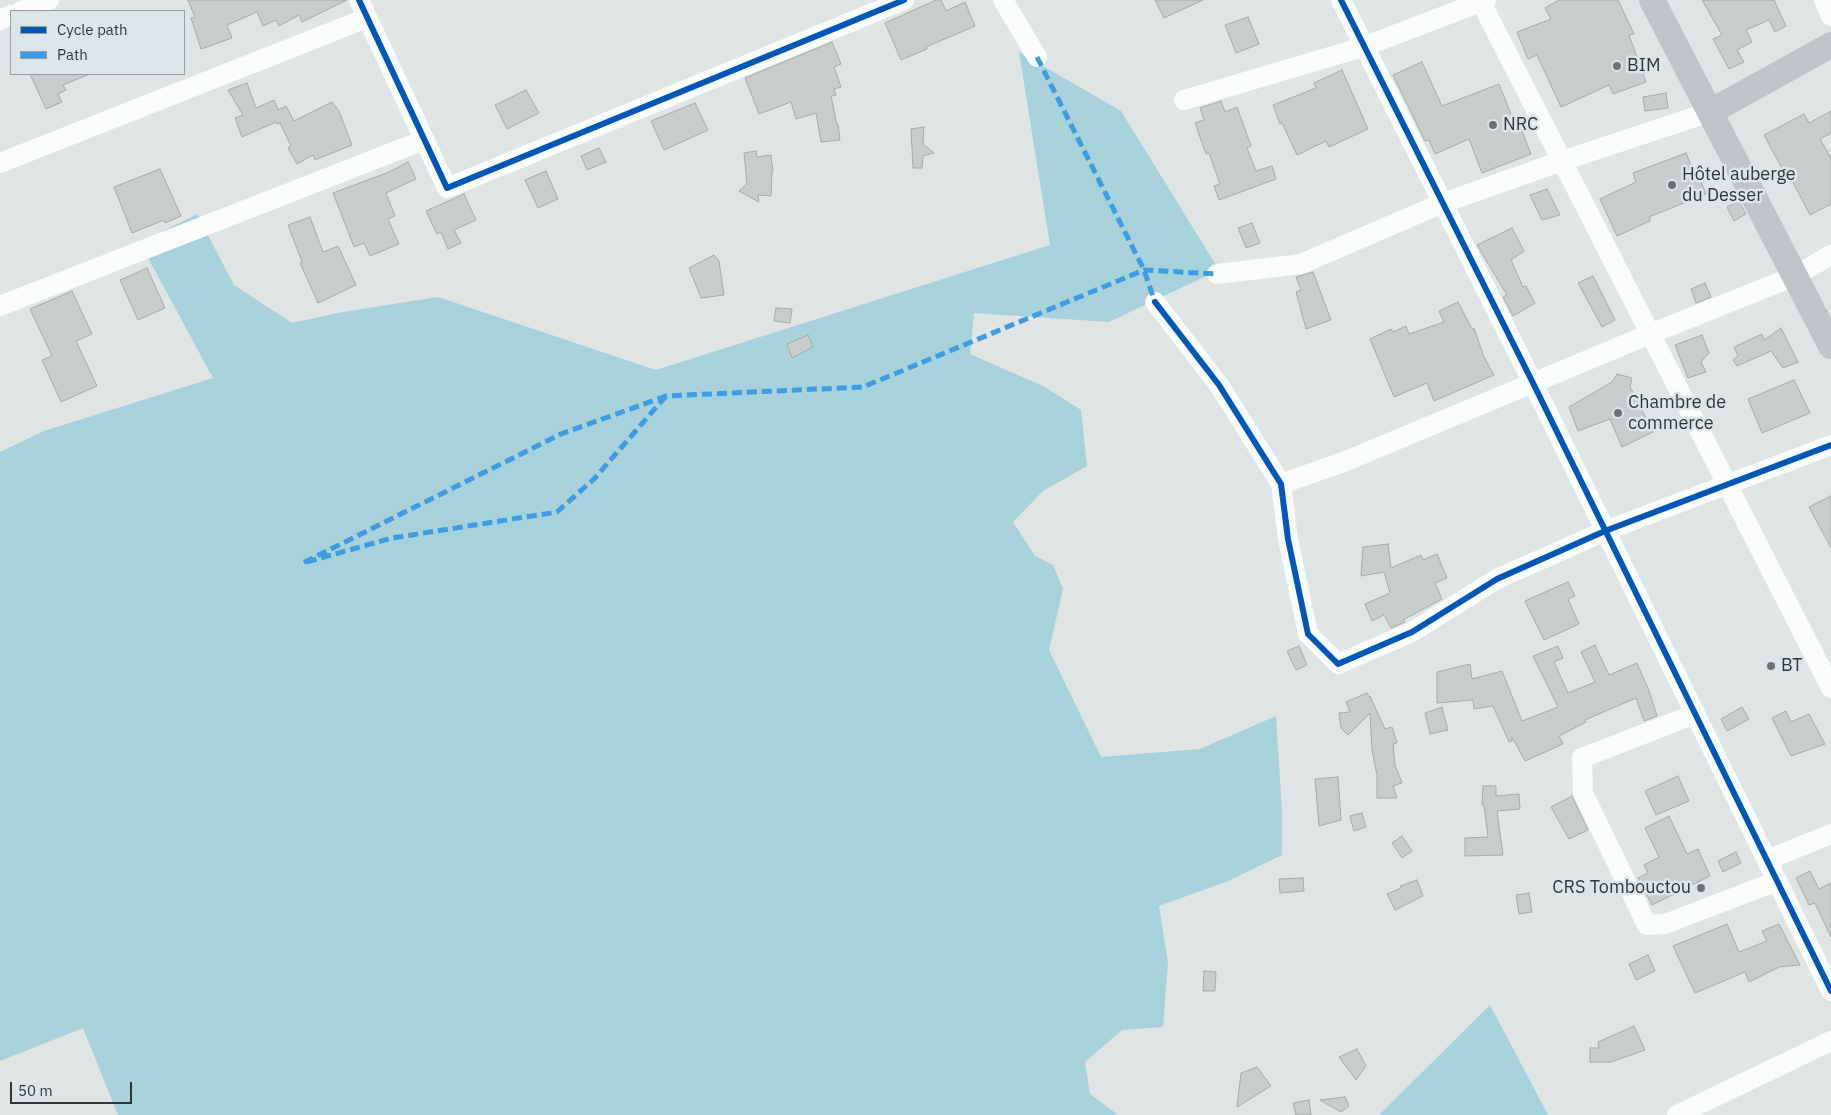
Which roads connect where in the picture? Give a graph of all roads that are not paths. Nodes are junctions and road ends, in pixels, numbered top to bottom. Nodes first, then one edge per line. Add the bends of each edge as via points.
1 (49, 0) edge
2 (904, 0) edge
3 (1003, 0) edge
4 (1341, 0) edge
5 (1652, 0) edge
6 (1824, 0) edge
7 (1483, 1) edge
8 (363, 9) edge
9 (24, 10) edge
10 (1831, 16) edge
11 (1831, 45) edge
12 (1364, 47) junction
13 (1037, 57) dead end
14 (1184, 100) dead end
15 (1710, 112) junction
16 (424, 140) junction
17 (1562, 161) junction
18 (0, 163) edge
19 (1443, 203) junction
20 (1831, 255) edge
21 (1218, 274) dead end
22 (1795, 276) junction
23 (1155, 302) dead end
24 (0, 306) edge
25 (1650, 334) junction
26 (1831, 346) edge
27 (1533, 383) junction
28 (1831, 445) edge
29 (1281, 484) junction
30 (1727, 484) junction
31 (1605, 531) junction
32 (1831, 688) edge
33 (1695, 714) junction
34 (1831, 834) edge
35 (1767, 860) junction
36 (1777, 881) junction
37 (1831, 992) edge
38 (1831, 1041) edge
39 (1702, 1110) edge
40 (1677, 1115) edge

1 - 9 street
2 - 16 street via 448,188
3 - 13 street
4 - 12 street
5 - 15 main road
6 - 10 street
7 - 12 street
7 - 17 street
8 - 16 street
8 - 18 street
11 - 15 main road
12 - 14 street
12 - 19 street
15 - 17 street
15 - 22 main road
16 - 24 street
17 - 19 street
17 - 25 street
19 - 21 street via 1301,264
19 - 27 street
20 - 22 street
22 - 25 street
22 - 26 main road
23 - 29 street via 1219,385
25 - 27 street
25 - 30 street
27 - 29 street via 1346,462
27 - 31 street
28 - 30 street
29 - 31 street via 1288,539 1308,634 1338,664 1412,632 1497,579
30 - 31 street
30 - 32 street
31 - 33 street
33 - 35 street
33 - 36 street via 1582,758 1584,793 1646,926 1665,924
34 - 35 street
35 - 36 street
36 - 37 street
38 - 39 street
39 - 40 street

